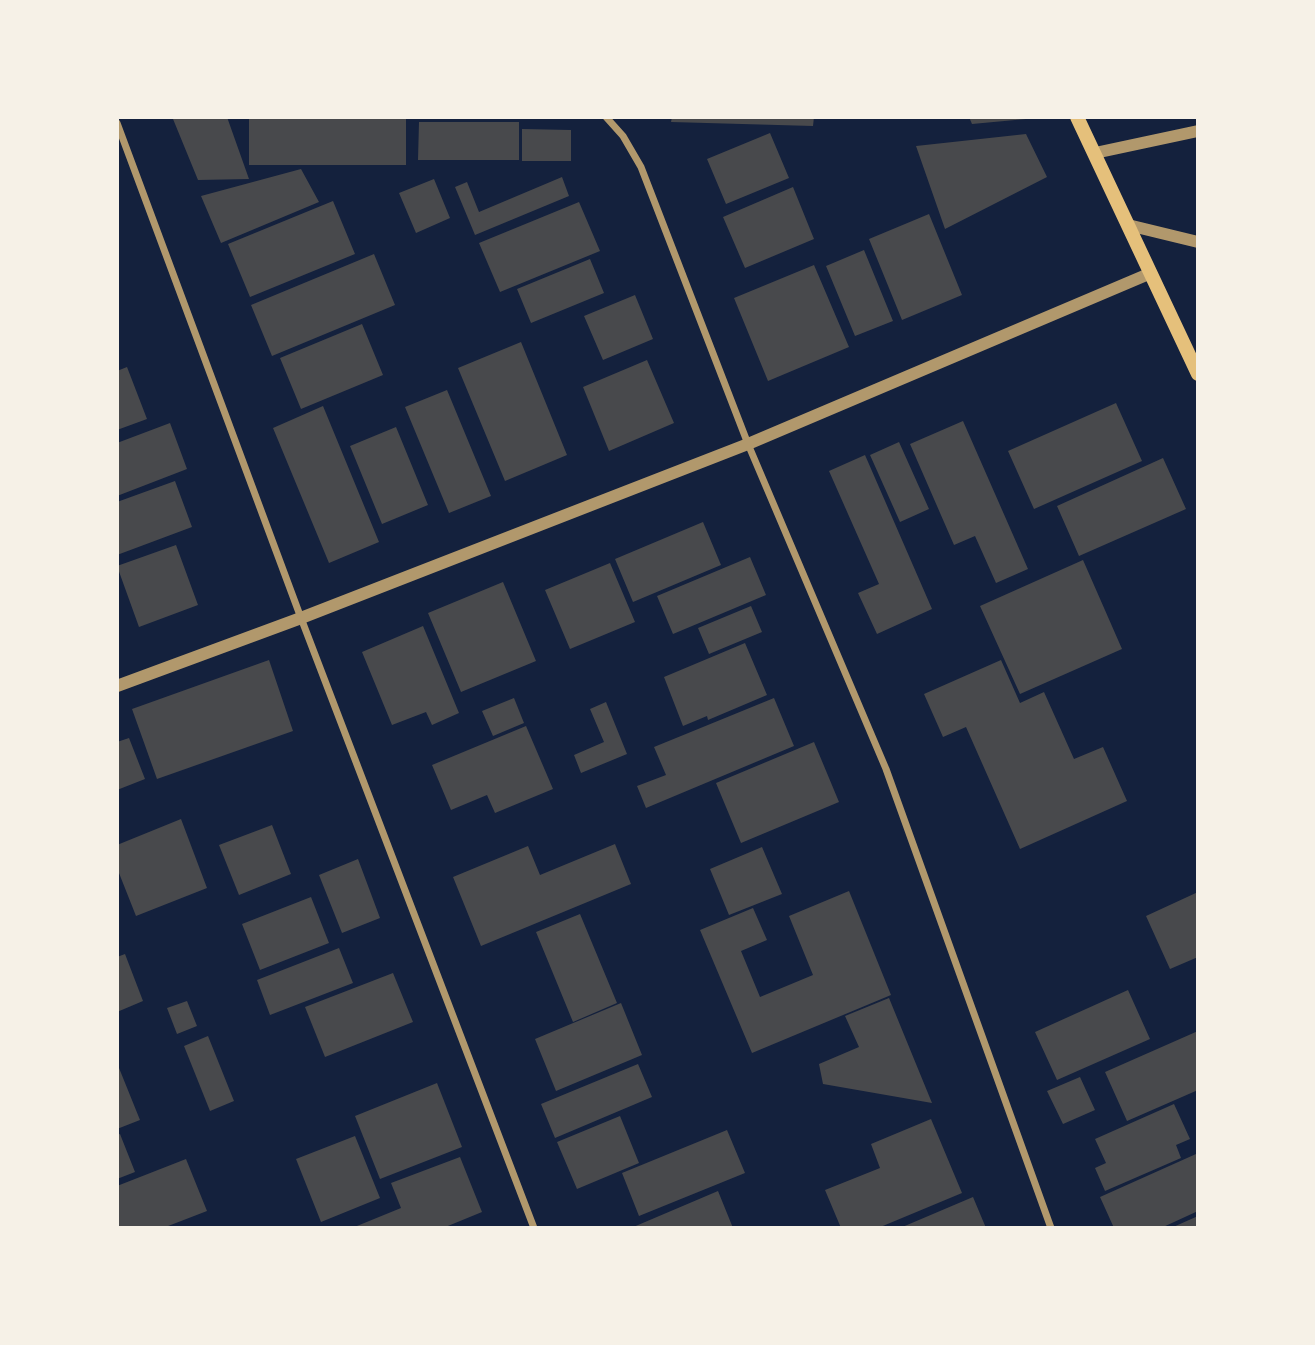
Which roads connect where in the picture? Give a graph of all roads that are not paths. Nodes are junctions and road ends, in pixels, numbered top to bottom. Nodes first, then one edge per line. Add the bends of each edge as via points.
1 (606, 117) edge
2 (1077, 117) edge
3 (117, 123) edge
4 (1198, 131) edge
5 (1095, 153) junction
6 (1128, 225) junction
7 (1198, 242) edge
8 (1151, 273) junction
9 (1198, 374) edge
10 (748, 444) junction
11 (301, 618) junction
12 (117, 686) edge
13 (534, 1228) edge
14 (1051, 1228) edge

1 - 10 street via 641,167
2 - 5 main road
3 - 11 street
4 - 5 street
5 - 6 main road
6 - 7 street
6 - 8 main road
8 - 9 main road
8 - 10 street
10 - 11 street
10 - 14 street via 886,769
11 - 12 street
11 - 13 street

